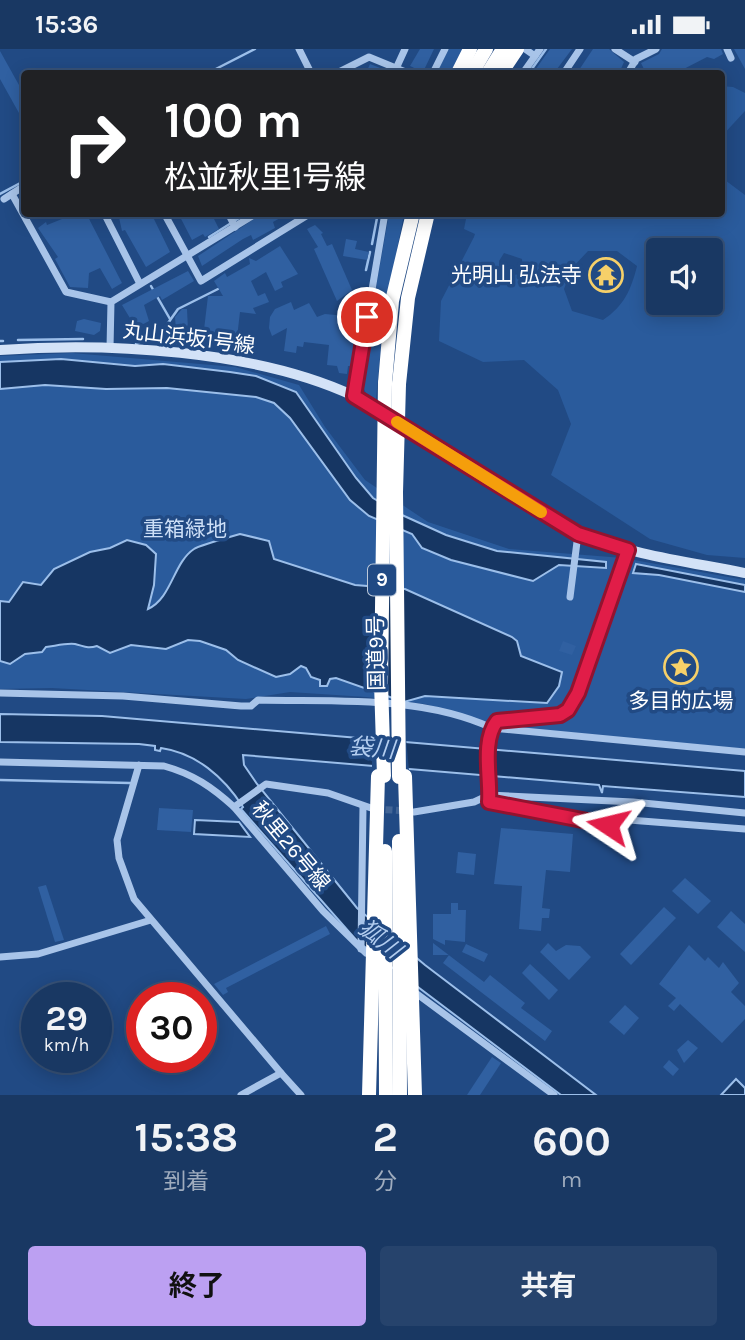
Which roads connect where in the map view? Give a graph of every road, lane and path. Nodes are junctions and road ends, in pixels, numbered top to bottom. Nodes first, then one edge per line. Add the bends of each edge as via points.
1 (299, 49) edge
2 (405, 49) edge
3 (445, 49) edge
4 (470, 49) edge
5 (486, 49) edge
6 (503, 49) edge
7 (517, 49) edge
8 (525, 49) edge
9 (580, 49) edge
10 (615, 49) edge
11 (656, 49) edge
12 (727, 49) edge
13 (538, 52) edge
14 (732, 58) dead end
15 (635, 62) junction
16 (310, 70) edge
17 (343, 70) edge
18 (393, 70) edge
19 (395, 70) edge
20 (434, 70) edge
21 (460, 70) edge
22 (474, 70) edge
23 (490, 70) edge
24 (503, 70) edge
25 (525, 70) edge
26 (566, 70) edge
27 (630, 70) edge
28 (21, 188) dead end
29 (12, 194) junction
30 (4, 199) dead end
31 (21, 210) edge
32 (25, 217) edge
33 (106, 217) edge
34 (166, 217) edge
35 (230, 217) edge
36 (251, 217) edge
37 (305, 217) edge
38 (380, 217) edge
39 (383, 217) edge
40 (412, 217) edge
41 (427, 217) edge
42 (382, 223) junction
43 (235, 227) junction
44 (414, 236) junction
45 (187, 255) junction
46 (139, 282) junction
47 (111, 302) junction
48 (110, 348) junction
49 (0, 349) edge
50 (392, 384) junction
51 (354, 396) junction
52 (578, 534) junction
53 (628, 550) junction
54 (745, 573) edge
55 (570, 597) dead end
56 (0, 693) edge
57 (491, 730) junction
58 (745, 752) edge
59 (0, 762) edge
60 (139, 765) junction
61 (391, 776) junction
62 (488, 792) junction
63 (237, 805) junction
64 (414, 812) tunnel mouth
65 (745, 813) edge
66 (745, 829) edge
67 (367, 912) junction
68 (151, 920) junction
69 (365, 950) junction
70 (0, 957) edge
71 (415, 990) junction
72 (281, 1073) junction
73 (242, 1095) edge
74 (300, 1095) edge
75 (369, 1095) edge
76 (386, 1095) edge
77 (400, 1095) edge
78 (415, 1095) edge
79 (554, 1095) edge

1 - 16 street
2 - 19 street
3 - 20 street
4 - 21 highway
5 - 22 highway
6 - 23 highway
7 - 24 highway
8 - 13 street
9 - 26 street
10 - 15 street
11 - 15 street
12 - 14 street
13 - 25 street
15 - 27 street
17 - 18 street via 369,57
28 - 29 street
29 - 30 street
29 - 31 street
32 - 47 street via 66,292
33 - 46 street
34 - 45 street
35 - 43 street
36 - 43 street
37 - 45 street via 201,281
38 - 42 street
39 - 42 street
40 - 44 highway
41 - 44 highway, 国道9号 / 9
42 - 51 street
43 - 45 street
44 - 50 highway, 国道9号 / 9 via 393,301
45 - 46 street
46 - 47 street
47 - 48 street
48 - 49 street, 丸山浜坂1号線
48 - 51 street, 丸山浜坂1号線 via 240,361
50 - 61 highway, 国道9号 / 9, bridge via 397,683
50 - 61 highway, 国道9号 / 9, bridge via 381,683
51 - 52 street, 丸山浜坂1号線
52 - 53 street, 丸山浜坂1号線
52 - 55 street
53 - 54 street, 丸山浜坂1号線
53 - 57 street via 568,710 560,715 497,721
56 - 57 street via 241,706 258,700 381,704 464,717
57 - 58 street
57 - 62 street
59 - 60 street
60 - 63 street via 188,772
60 - 68 street via 117,840 134,899
61 - 67 highway
61 - 71 highway
61 - 76 highway, 国道9号 / 9 via 385,925
61 - 77 highway, 国道9号 / 9 via 400,937
62 - 64 street via 474,802
62 - 65 street
62 - 66 street via 489,802 608,825 629,820
63 - 67 street, 秋里26号線 via 266,784 328,793 367,808
63 - 69 street, 秋里26号線 via 314,901
67 - 69 highway
68 - 70 street via 38,954
68 - 72 street
69 - 75 highway
71 - 78 highway
71 - 79 street
72 - 73 street
72 - 74 street

